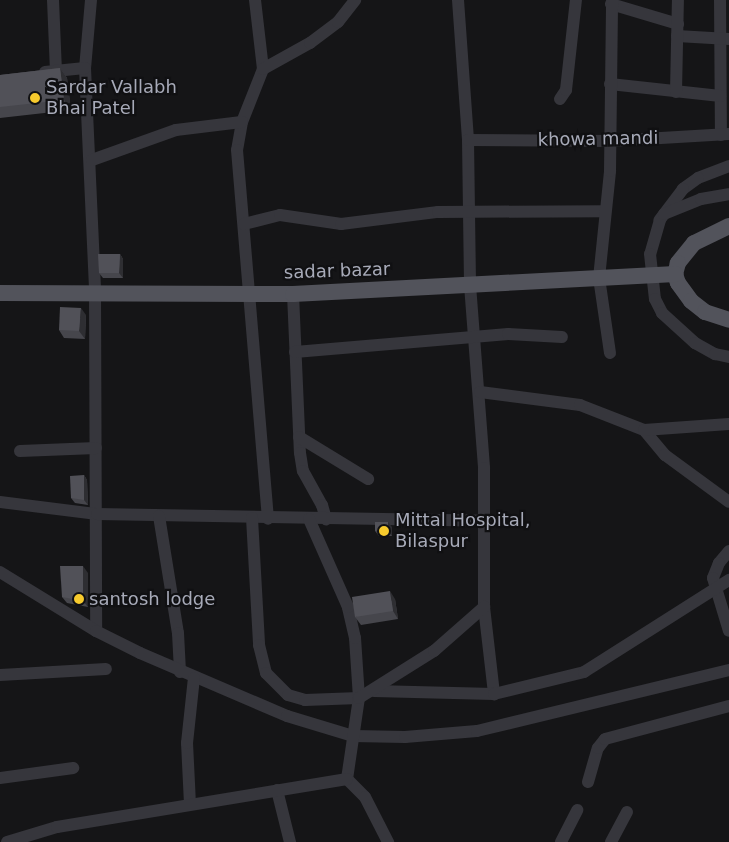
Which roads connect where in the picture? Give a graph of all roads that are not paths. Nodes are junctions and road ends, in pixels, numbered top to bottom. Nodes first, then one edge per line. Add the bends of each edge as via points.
1 (53, 0) edge
2 (91, 0) edge
3 (255, 0) edge
4 (355, 0) edge
5 (458, 0) edge
6 (576, 0) edge
7 (678, 0) edge
8 (720, 0) edge
9 (611, 2) edge
10 (677, 30) junction
11 (724, 39) edge
12 (85, 68) junction
13 (263, 69) junction
14 (56, 71) junction
15 (28, 74) edge
16 (610, 84) junction
17 (676, 92) junction
18 (720, 96) junction
19 (560, 99) dead end
20 (242, 122) junction
21 (725, 134) edge
22 (468, 140) junction
23 (610, 141) junction
24 (92, 160) junction
25 (729, 166) edge
26 (729, 194) edge
27 (470, 211) junction
28 (604, 211) junction
29 (664, 214) junction
30 (244, 224) junction
31 (729, 226) edge
32 (675, 274) junction
33 (651, 275) junction
34 (599, 278) junction
35 (470, 285) junction
36 (95, 291) junction
37 (0, 293) edge
38 (248, 293) junction
39 (293, 294) junction
40 (729, 320) edge
41 (474, 336) junction
42 (562, 337) dead end
43 (295, 352) junction
44 (610, 353) dead end
45 (729, 357) edge
46 (480, 392) junction
47 (729, 424) edge
48 (644, 430) junction
49 (299, 437) junction
50 (96, 448) junction
51 (20, 451) dead end
52 (368, 479) dead end
53 (0, 502) edge
54 (729, 502) edge
55 (97, 514) junction
56 (159, 516) junction
57 (252, 518) junction
58 (268, 519) junction
59 (310, 519) junction
60 (326, 519) junction
61 (485, 521) junction
62 (729, 551) edge
63 (0, 572) edge
64 (729, 580) edge
65 (714, 588) junction
66 (484, 607) junction
67 (96, 631) junction
68 (729, 631) edge
69 (106, 669) dead end
70 (729, 670) edge
71 (180, 672) junction
72 (0, 675) edge
73 (194, 678) junction
74 (374, 691) junction
75 (494, 694) junction
76 (359, 698) junction
77 (729, 706) edge
78 (353, 736) junction
79 (73, 768) dead end
80 (0, 778) edge
81 (347, 779) junction
82 (588, 782) dead end
83 (277, 790) junction
84 (190, 804) junction
85 (577, 810) dead end
86 (627, 812) dead end
87 (7, 842) edge
88 (290, 842) edge
89 (388, 842) edge
90 (560, 842) edge
91 (611, 842) edge

1 - 14 street
2 - 12 street
3 - 13 street
4 - 13 street via 338,22 310,43
5 - 22 street
6 - 19 street via 566,90
7 - 10 street
8 - 11 street
9 - 10 street
9 - 16 street
10 - 11 street
10 - 17 street
11 - 18 street
12 - 14 street
12 - 24 street
13 - 20 street
14 - 15 street
16 - 17 street
16 - 23 street
17 - 18 street
18 - 21 street
20 - 24 street via 176,130
20 - 30 street via 237,150
21 - 23 street, khowa mandi
22 - 23 street, khowa mandi
22 - 27 street
23 - 28 street
24 - 36 street
25 - 29 street via 698,178 683,189
26 - 29 street via 701,199
27 - 28 street
27 - 30 street via 340,224 280,215
27 - 35 street
28 - 34 street
29 - 33 street via 652,238
30 - 38 street
31 - 32 main road via 694,243 678,263
32 - 33 main road, sadar bazar
32 - 40 main road via 691,301 705,312
33 - 34 main road, sadar bazar
33 - 45 street via 655,300 674,326 695,344
34 - 35 main road, sadar bazar
34 - 44 street
35 - 39 main road, sadar bazar
35 - 41 street
36 - 37 main road, sadar bazar
36 - 38 main road, sadar bazar
36 - 50 street
38 - 39 main road, sadar bazar
38 - 58 street
39 - 43 street
41 - 42 street via 532,333
41 - 43 street
41 - 46 street
43 - 49 street
46 - 48 street via 580,404
46 - 61 street
47 - 48 street
48 - 54 street via 665,455
49 - 52 street
49 - 60 street via 303,471 322,504
50 - 51 street
50 - 55 street
53 - 55 street
55 - 56 street
55 - 67 street
56 - 57 street
56 - 71 street via 178,633
57 - 58 street
57 - 76 street via 259,645 266,673 288,695 305,700
58 - 59 street
59 - 60 street
59 - 76 street via 348,607
60 - 61 street
61 - 66 street
62 - 65 street via 715,570
63 - 67 street
64 - 65 street
65 - 68 street
65 - 75 street via 584,672
66 - 74 street via 434,651
66 - 75 street
67 - 71 street
69 - 72 street
70 - 78 street via 477,731 405,737
71 - 73 street
73 - 78 street via 287,716
73 - 84 street via 187,744
74 - 75 street
74 - 76 street
76 - 78 street
77 - 82 street via 605,739 598,748
78 - 81 street
79 - 80 street
81 - 83 street
81 - 89 street via 365,797
83 - 84 street
83 - 88 street
84 - 87 street via 57,827
85 - 90 street
86 - 91 street

